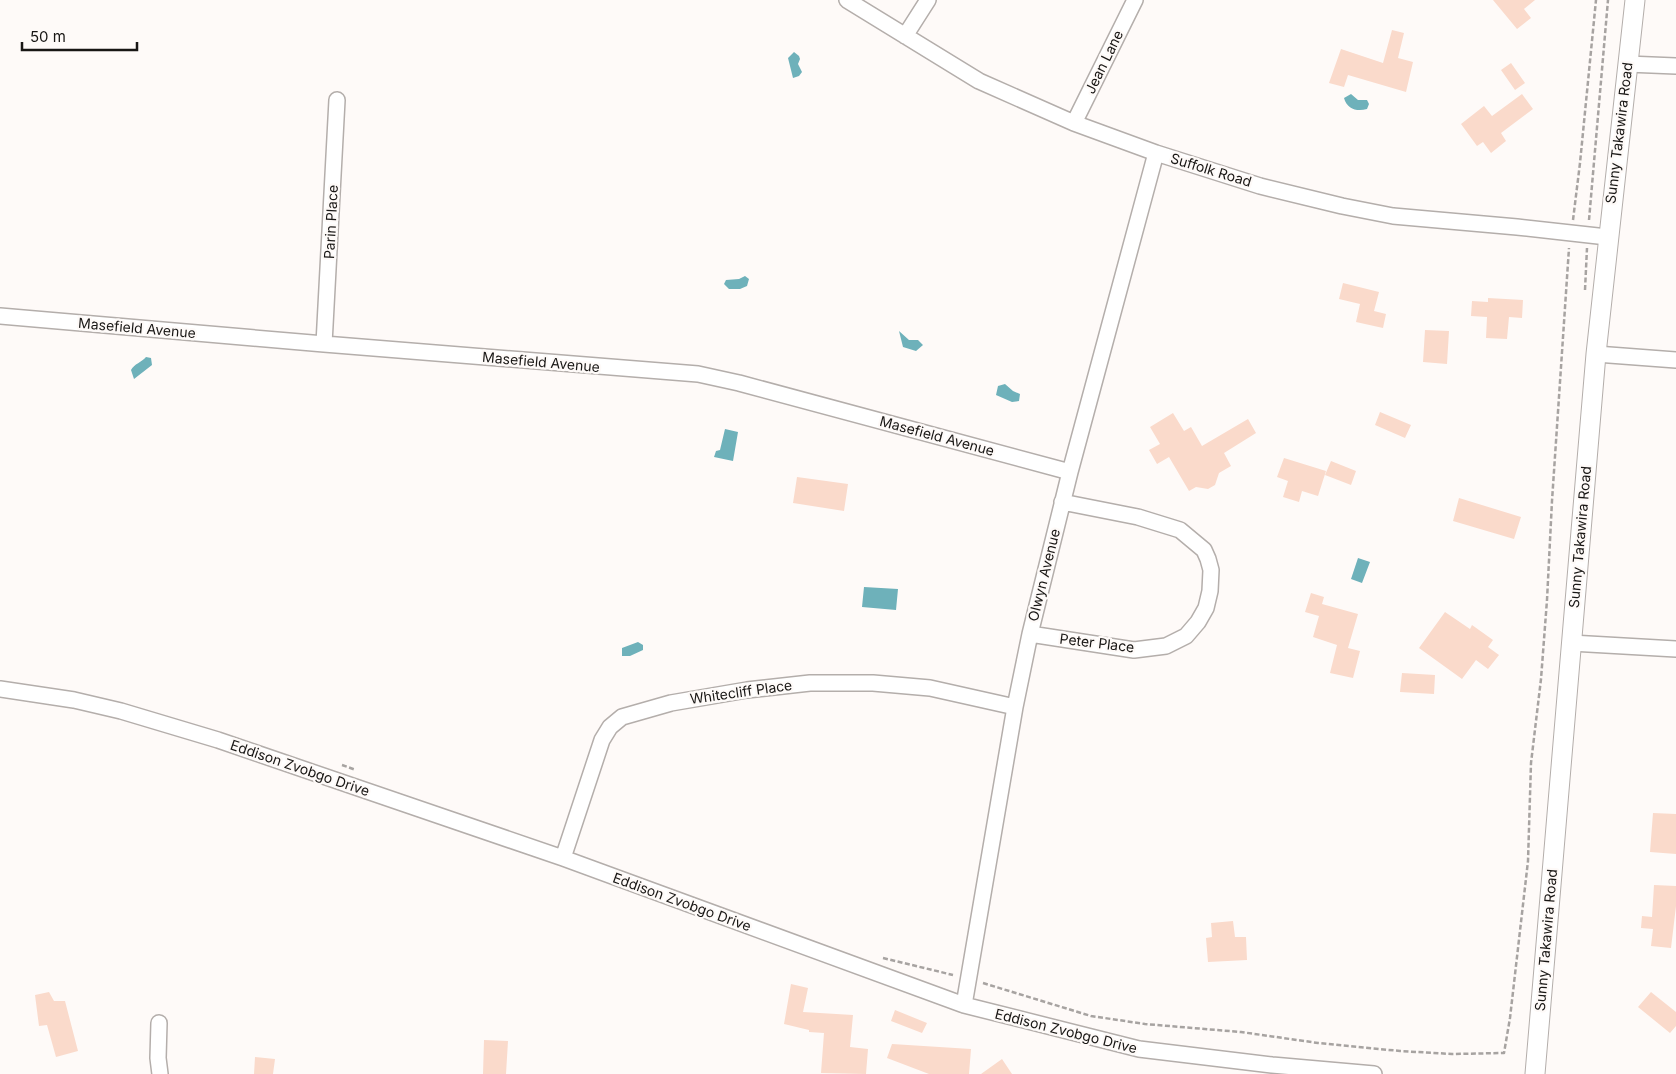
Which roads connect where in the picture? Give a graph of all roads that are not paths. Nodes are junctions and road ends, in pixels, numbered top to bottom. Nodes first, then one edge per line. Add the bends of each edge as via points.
1 (847, 0) edge
2 (928, 0) edge
3 (1134, 0) edge
4 (1635, 0) edge
5 (905, 36) junction
6 (1627, 64) junction
7 (1676, 66) edge
8 (337, 100) dead end
9 (1074, 123) junction
10 (1156, 153) junction
11 (1607, 238) junction
12 (0, 316) edge
13 (324, 344) junction
14 (1596, 354) junction
15 (1676, 360) edge
16 (1070, 472) junction
17 (1062, 502) junction
18 (1030, 634) junction
19 (1571, 644) junction
20 (1676, 649) edge
21 (0, 689) edge
22 (1015, 707) junction
23 (563, 858) junction
24 (964, 1005) junction
25 (160, 1023) dead end
26 (160, 1074) edge
27 (1374, 1074) edge
28 (1534, 1074) edge

1 - 5 street, Suffolk Road
2 - 5 street
3 - 9 street, Jean Lane
4 - 6 main road, Sunny Takawira Road
5 - 9 street, Suffolk Road via 979,81
6 - 7 street
6 - 11 main road, Sunny Takawira Road
8 - 13 street, Parin Place
9 - 10 street, Suffolk Road
10 - 11 street, Suffolk Road via 1260,186 1342,206 1385,214
10 - 16 street, Olwyn Avenue
11 - 14 main road, Sunny Takawira Road
12 - 13 street, Masefield Avenue
13 - 16 street, Masefield Avenue via 698,374
14 - 15 street
14 - 19 main road, Sunny Takawira Road
16 - 17 street, Olwyn Avenue
17 - 18 street, Olwyn Avenue
17 - 18 street, Peter Place via 1138,517 1180,530 1204,550 1208,559 1211,570 1206,608 1186,636 1166,646 1134,650
18 - 22 street, Olwyn Avenue
19 - 20 street
19 - 28 main road, Sunny Takawira Road
21 - 23 street, Eddison Zvobgo Drive via 74,700 218,740
22 - 23 street, Whitecliff Place via 930,688 873,682 810,682 671,702 622,717 602,740
22 - 24 street, Olwyn Avenue
23 - 24 street, Eddison Zvobgo Drive
24 - 27 street, Eddison Zvobgo Drive via 1139,1050
25 - 26 street

